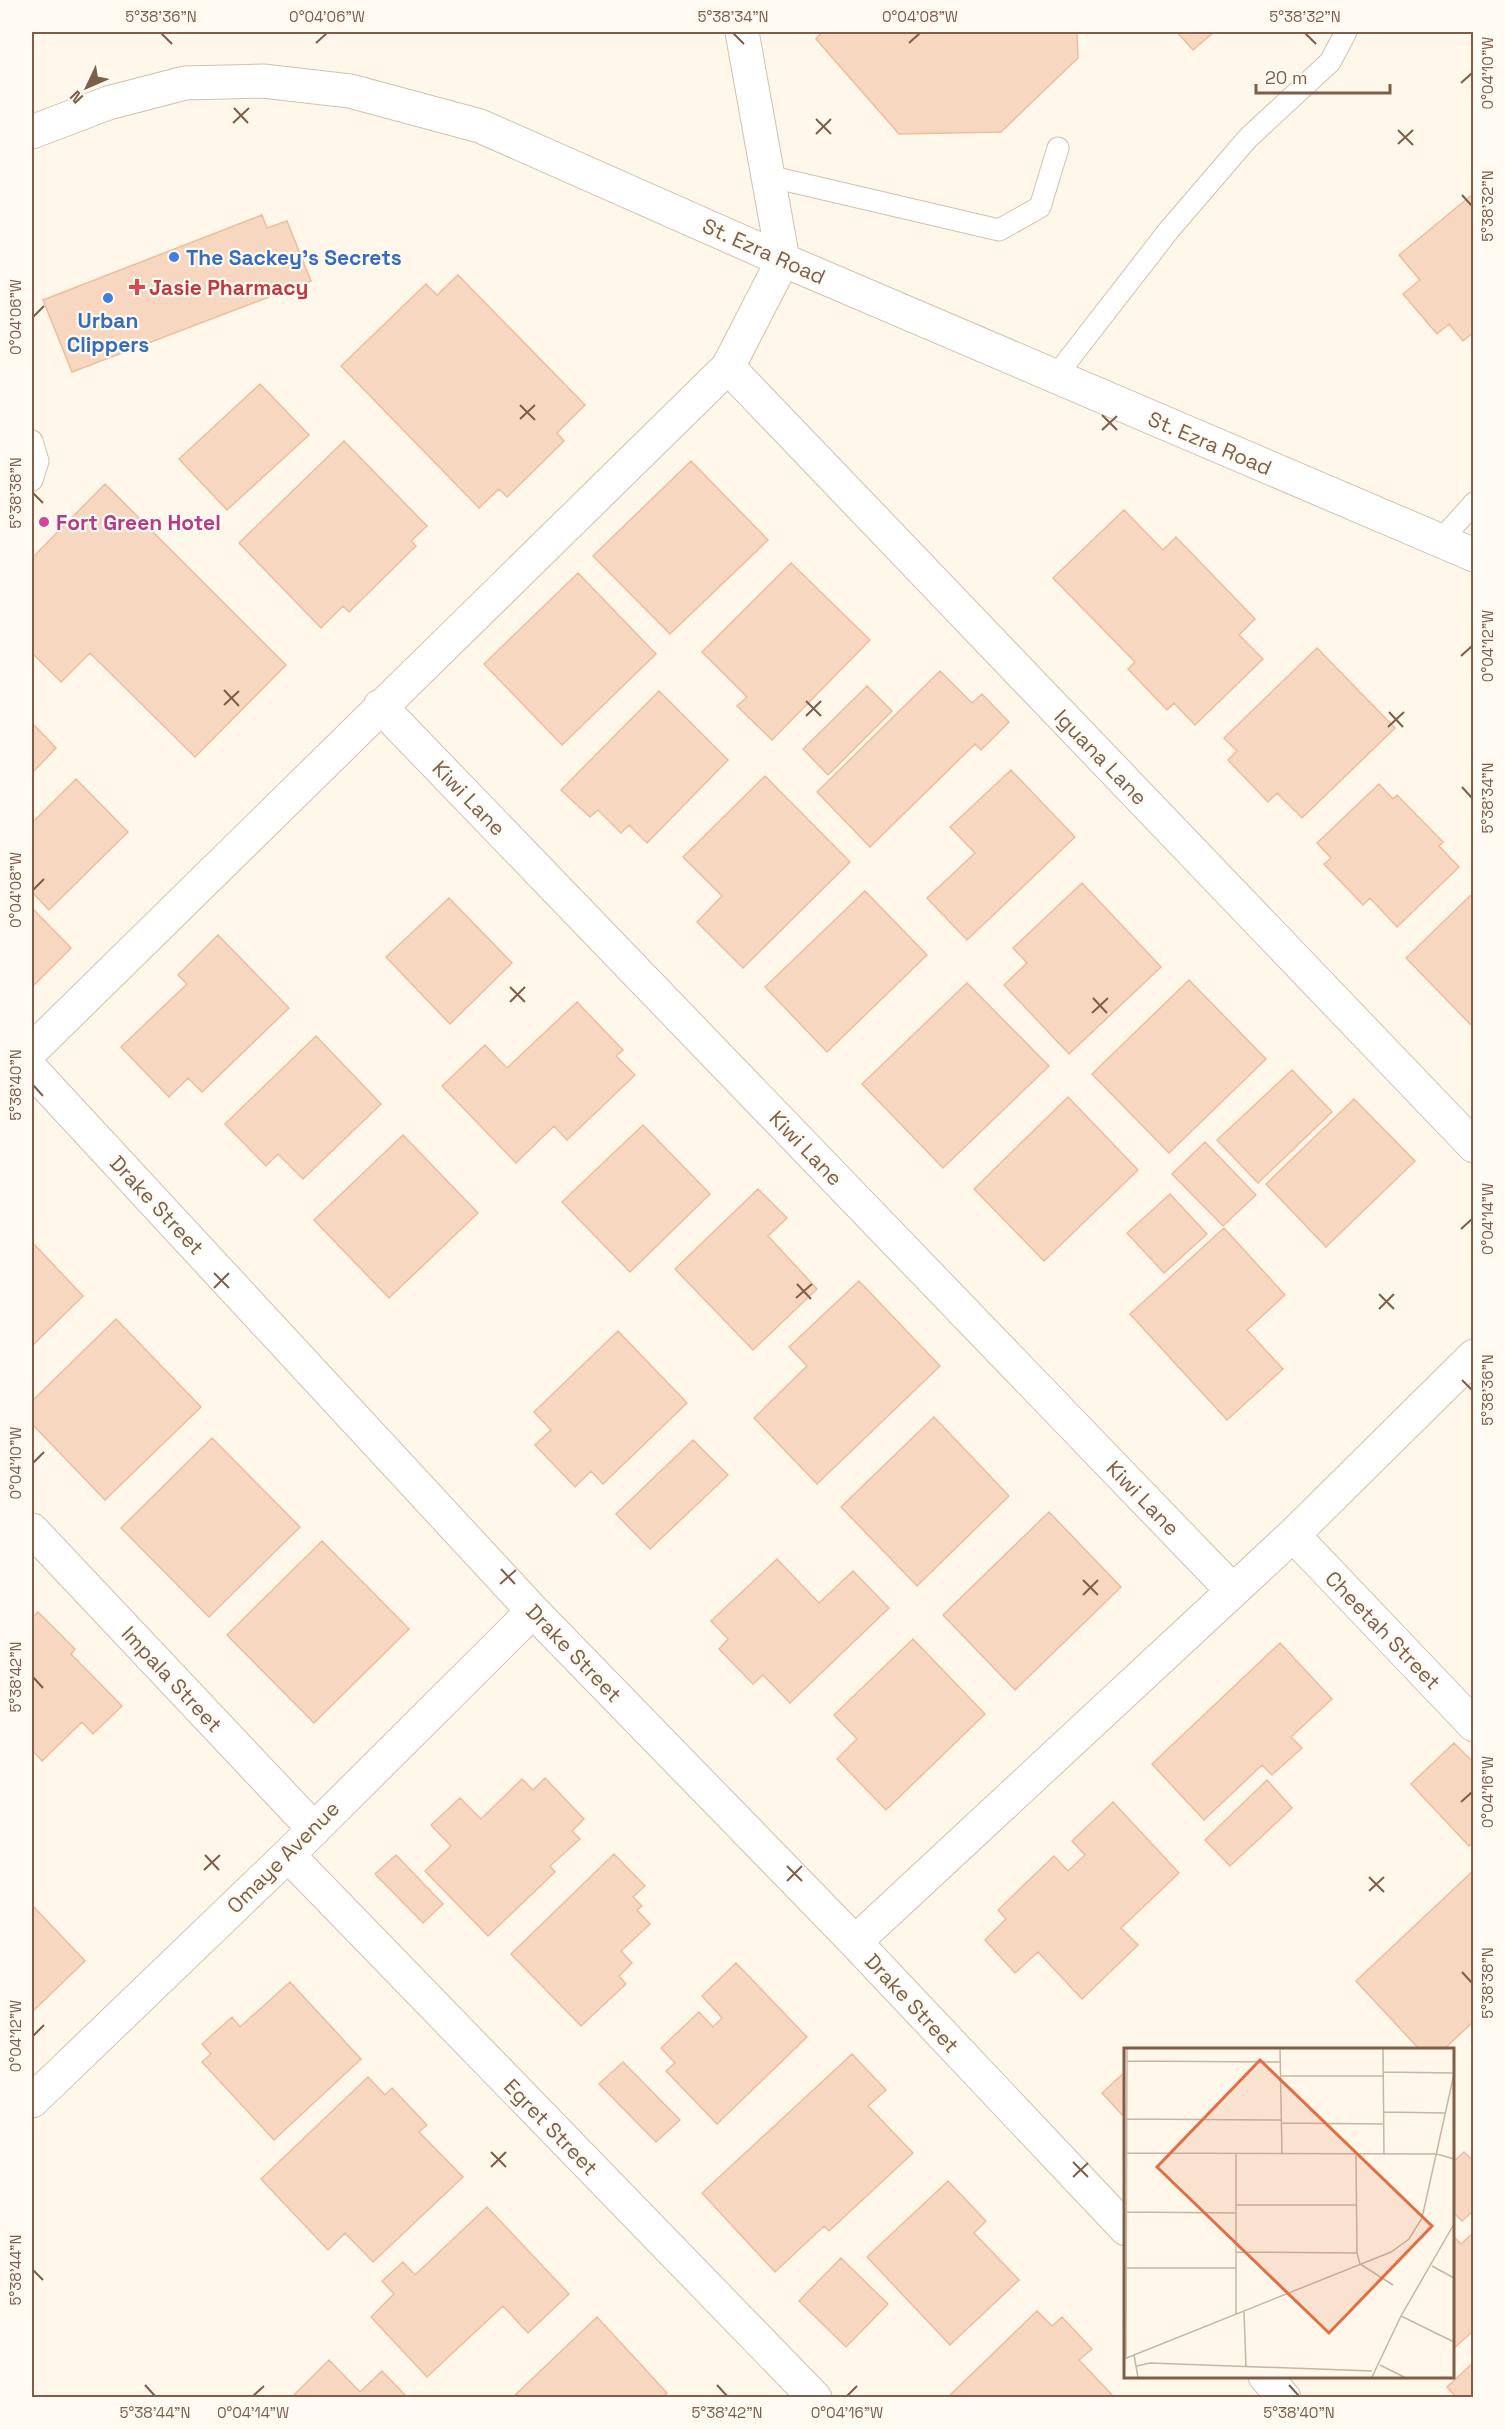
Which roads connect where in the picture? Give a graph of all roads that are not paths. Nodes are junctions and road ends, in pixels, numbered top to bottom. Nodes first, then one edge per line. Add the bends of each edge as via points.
1 (742, 32) edge
2 (1346, 32) edge
3 (32, 132) edge
4 (1058, 148) dead end
5 (768, 176) junction
6 (783, 260) junction
7 (728, 367) junction
8 (1055, 377) junction
9 (32, 441) edge
10 (32, 480) edge
11 (1473, 503) edge
12 (1441, 540) junction
13 (1473, 555) edge
14 (380, 706) junction
15 (32, 1050) edge
16 (32, 1070) edge
17 (1473, 1146) edge
18 (1473, 1356) edge
19 (32, 1530) edge
20 (1293, 1535) junction
21 (1232, 1590) junction
22 (533, 1611) junction
23 (1473, 1725) edge
24 (313, 1828) junction
25 (288, 1855) junction
26 (855, 1942) junction
27 (32, 2101) edge
28 (1124, 2228) edge
29 (1266, 2378) edge
30 (815, 2397) edge
31 (1284, 2397) edge

1 - 5 street
2 - 8 lane via 1330,62 1248,138 1169,230
3 - 6 street, St. Ezra Road via 108,104 185,83 263,81 350,91 480,126
4 - 5 lane via 1040,207 999,230
5 - 6 street
6 - 7 street
6 - 8 street, St. Ezra Road
7 - 14 street
7 - 17 street, Iguana Lane
8 - 12 street, St. Ezra Road
9 - 10 lane via 38,461
11 - 12 lane
12 - 13 street, St. Ezra Road
14 - 15 street
14 - 21 street, Kiwi Lane
16 - 22 street, Drake Street
18 - 20 street
19 - 24 street, Impala Street
20 - 21 street
20 - 23 street, Cheetah Street
21 - 26 street
22 - 24 street, Omaye Avenue
22 - 26 street, Drake Street
24 - 25 street, Omaye Avenue
25 - 27 street, Omaye Avenue
25 - 30 street, Egret Street
26 - 28 street, Drake Street
29 - 31 street

